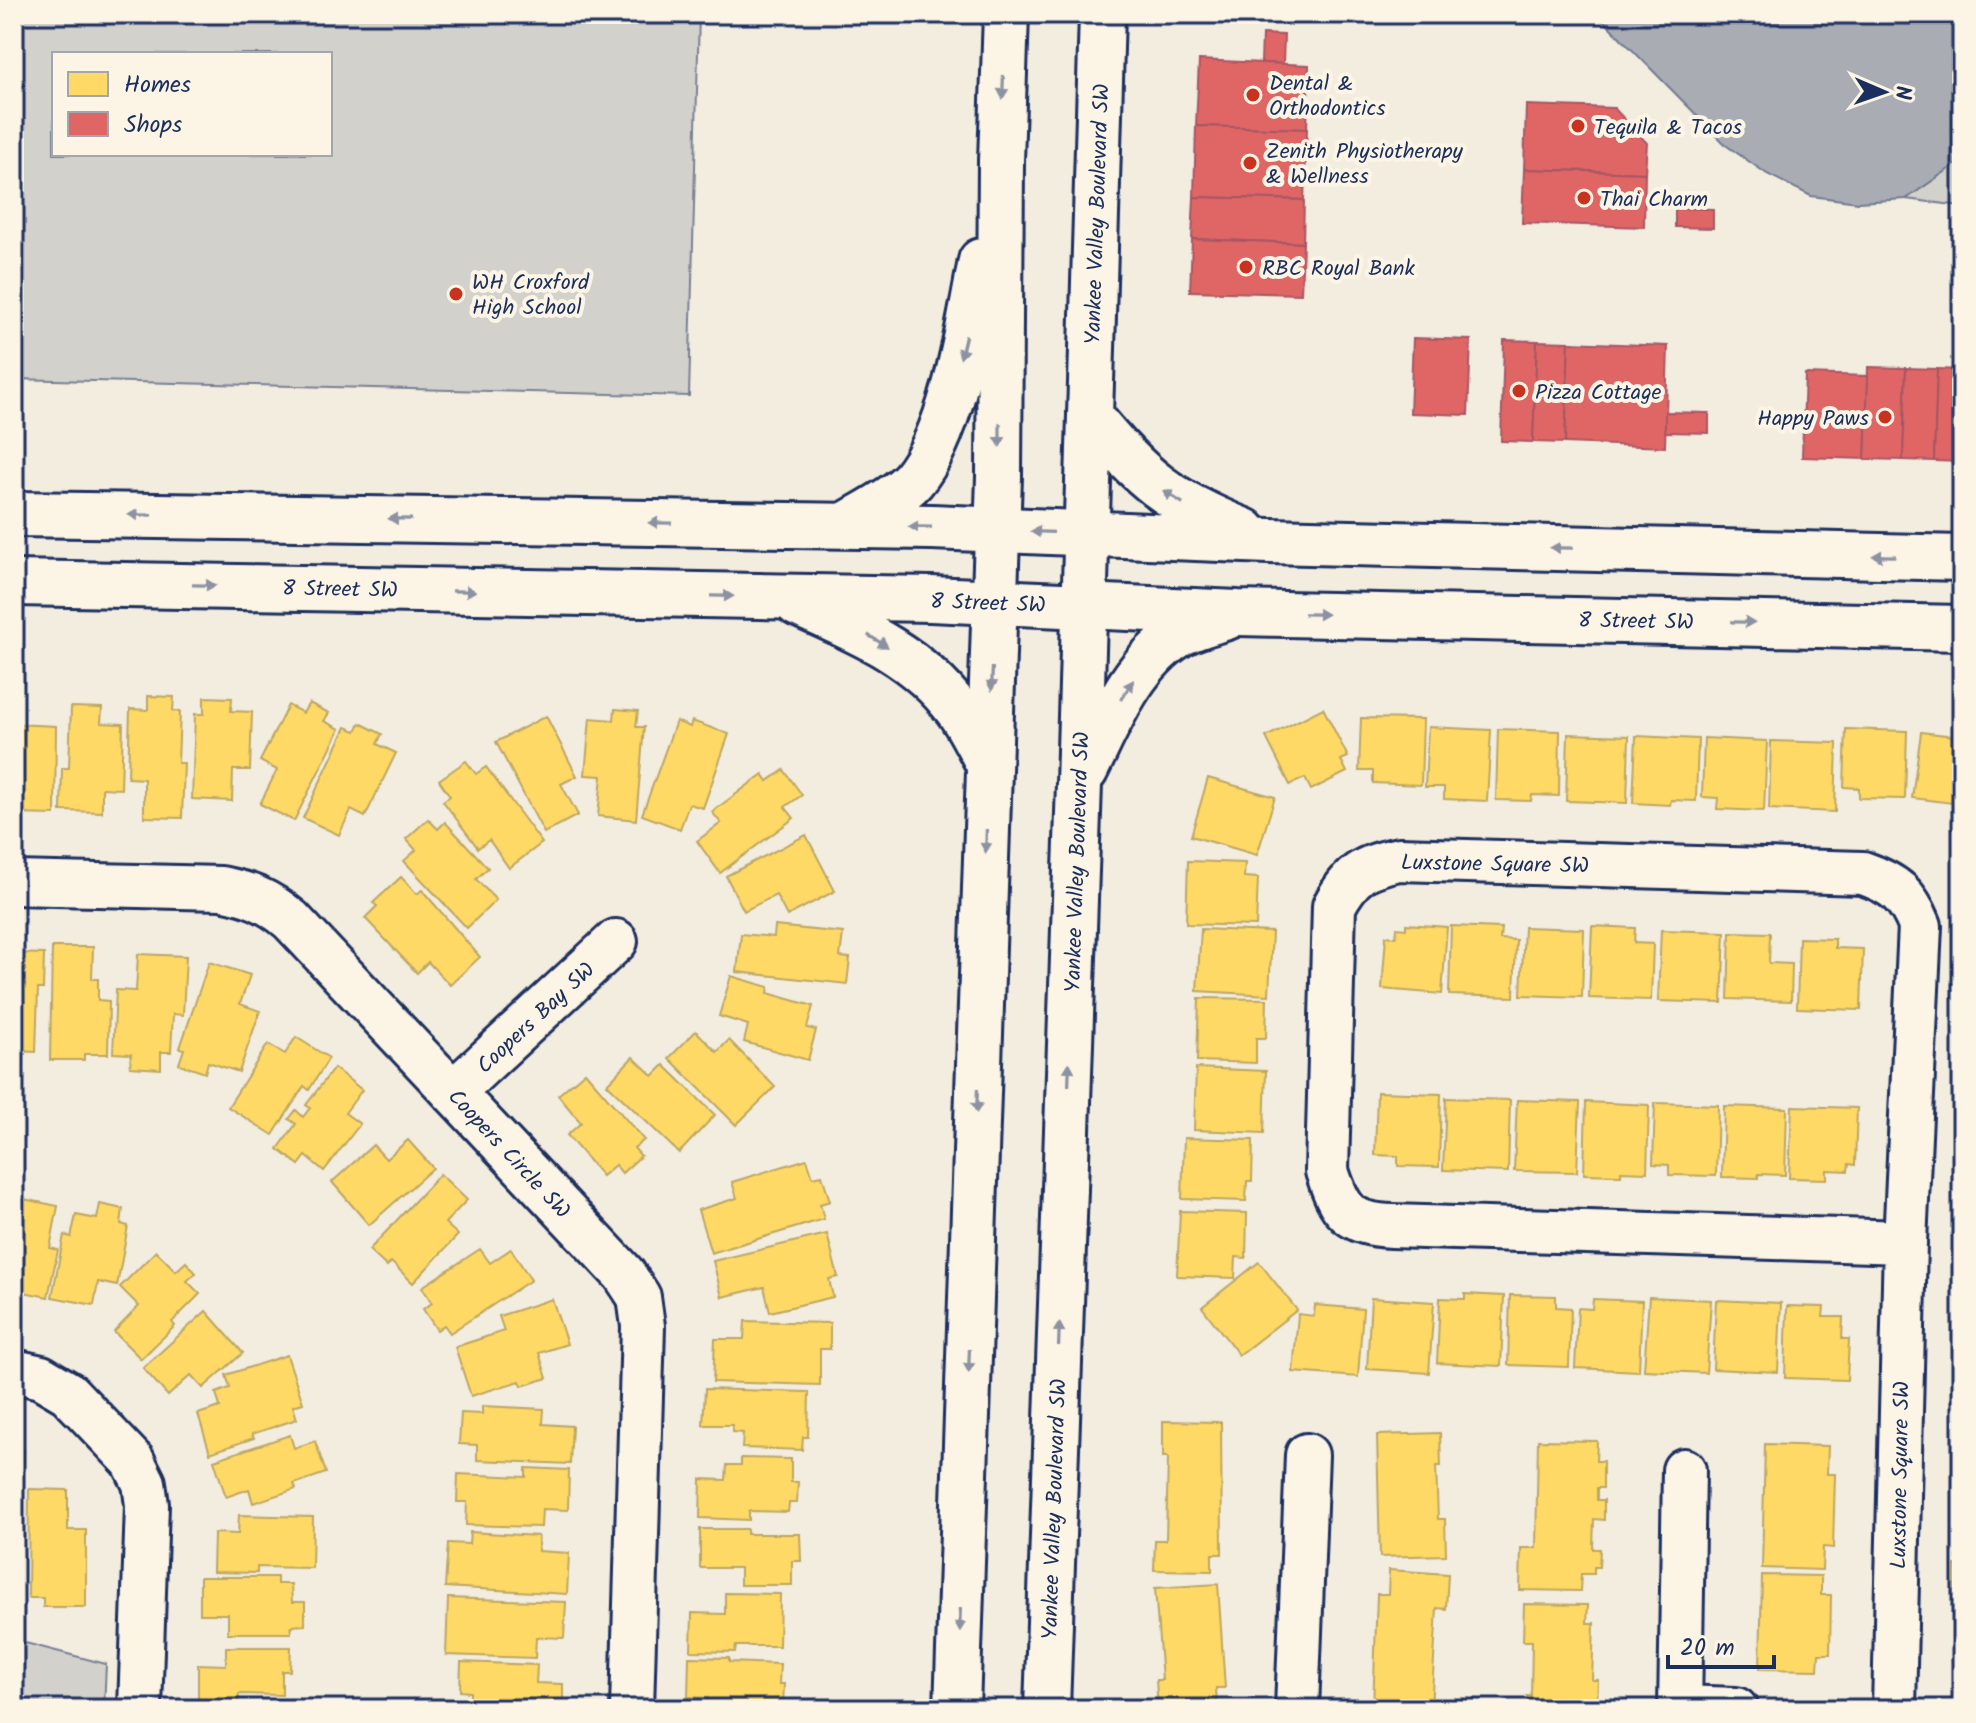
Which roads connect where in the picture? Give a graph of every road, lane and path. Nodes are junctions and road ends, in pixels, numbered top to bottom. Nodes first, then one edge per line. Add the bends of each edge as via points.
1 (1006, 14) edge
2 (1102, 14) edge
3 (1001, 161) junction
4 (1090, 416) junction
5 (14, 514) edge
6 (846, 525) junction
7 (998, 530) junction
8 (1087, 534) junction
9 (1269, 541) junction
10 (1962, 558) edge
11 (14, 583) edge
12 (782, 597) junction
13 (994, 601) junction
14 (1083, 606) junction
15 (1238, 613) junction
16 (1962, 628) edge
17 (988, 763) junction
18 (1079, 784) junction
19 (14, 883) edge
20 (616, 941) dead end
21 (453, 1092) junction
22 (1905, 1242) junction
23 (14, 1371) edge
24 (1307, 1455) dead end
25 (1684, 1470) dead end
26 (1680, 1708) edge
27 (140, 1709) edge
28 (632, 1709) edge
29 (957, 1709) edge
30 (1047, 1709) edge
31 (1297, 1709) edge
32 (1736, 1709) edge
33 (1894, 1709) edge

1 -> 3 main road
2 - 4 main road, Yankee Valley Boulevard SW
3 -> 6 main road via 950,408 912,481
3 -> 7 main road
4 - 8 main road, Yankee Valley Boulevard SW
9 -> 4 main road via 1196,512 1155,486
6 -> 5 main road
7 -> 6 main road
8 -> 7 main road
7 - 13 main road
8 - 9 main road
8 - 14 main road, Yankee Valley Boulevard SW
10 -> 9 main road
11 -> 12 main road, 8 Street SW
12 - 13 main road, 8 Street SW
12 -> 17 main road via 867,634 916,664 957,709
13 - 14 main road, 8 Street SW
13 -> 17 main road
14 - 15 main road, 8 Street SW
14 - 18 main road, Yankee Valley Boulevard SW
15 -> 16 main road, 8 Street SW
18 -> 15 main road via 1144,664 1180,634
17 -> 29 main road
30 -> 18 main road, Yankee Valley Boulevard SW
19 - 21 street, Coopers Circle SW via 221,888 272,904
20 - 21 street, Coopers Bay SW
21 - 28 street, Coopers Circle SW via 624,1274 639,1297 643,1340
22 - 22 street, Luxstone Square SW via 1369,1225 1349,1216 1336,1199 1327,1171 1334,906 1343,889 1374,864 1399,859 1863,873 1900,890 1920,926
22 - 33 street, Luxstone Square SW
23 - 27 street via 41,1377 68,1393 133,1461 144,1483
24 - 31 street
25 - 26 street
26 - 32 street

